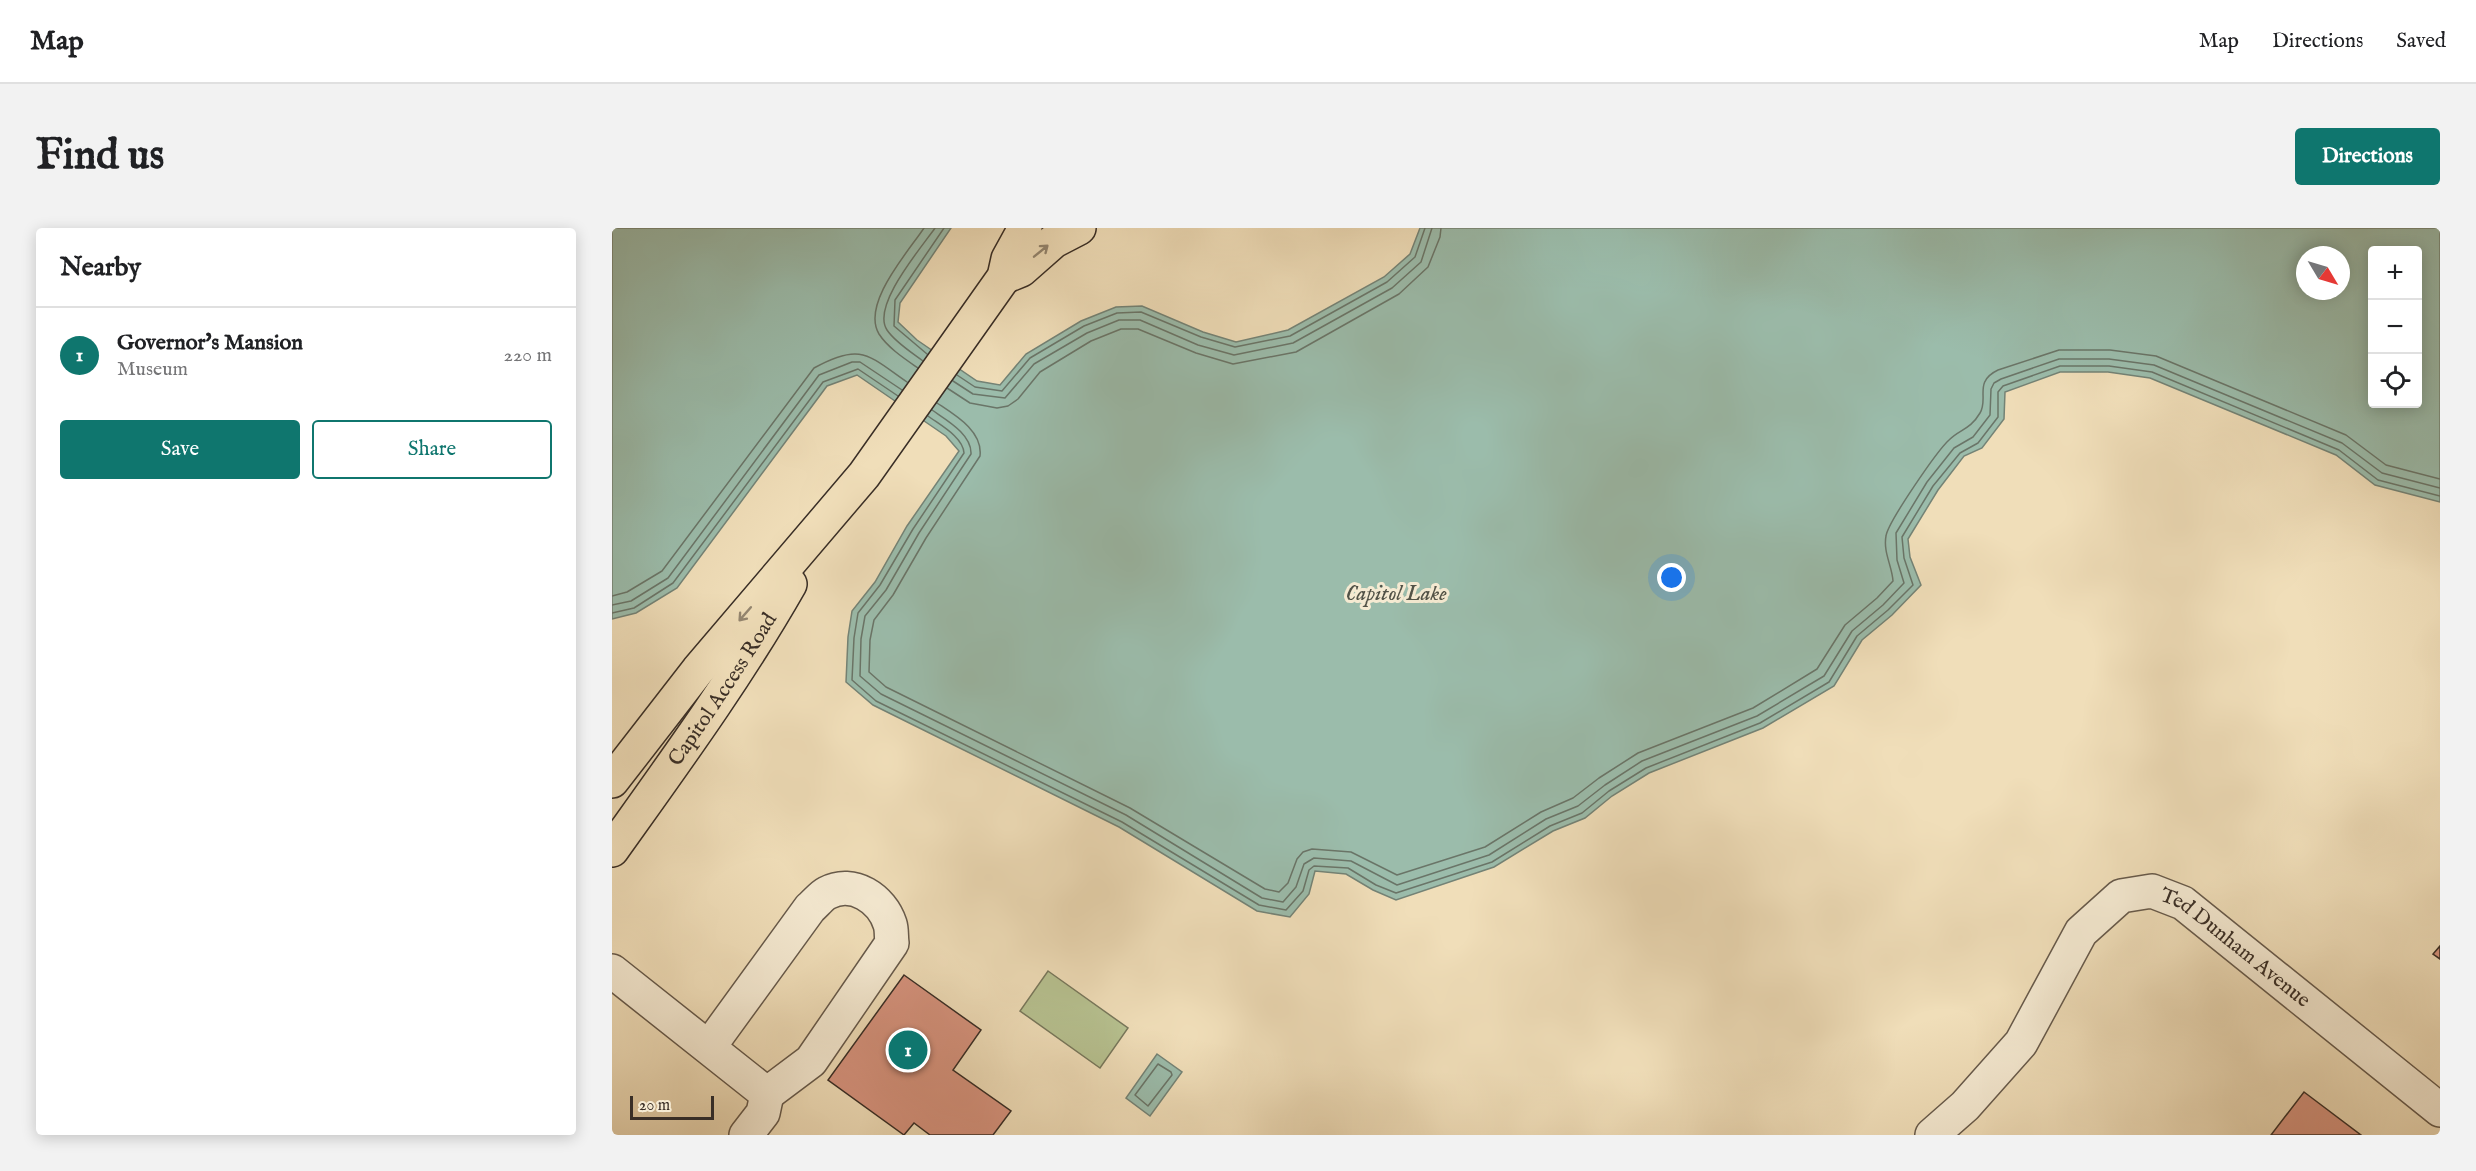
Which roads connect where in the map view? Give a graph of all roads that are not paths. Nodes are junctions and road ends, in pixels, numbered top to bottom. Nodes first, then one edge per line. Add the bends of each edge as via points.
1 (1025, 228) edge
2 (1079, 228) edge
3 (1004, 277) junction
4 (825, 523) junction
5 (612, 782) edge
6 (612, 850) edge
7 (612, 971) edge
8 (709, 1047) junction
9 (767, 1094) junction
10 (2440, 1110) edge
11 (746, 1135) edge
12 (1932, 1135) edge

1 - 3 main road, Capitol Access Road via 1008,259
3 -> 2 main road via 1021,270 1054,241
3 - 4 main road, Capitol Access Road via 864,475
4 -> 5 main road, Capitol Access Road via 698,670
4 - 6 main road, Capitol Access Road via 765,627
7 - 8 street
8 - 9 street
8 - 9 street via 810,908 828,892 850,888 863,892 882,907 892,943 811,1060
9 - 11 street via 763,1113
10 - 12 street, Ted Dunham Avenue via 2183,903 2151,891 2121,896 2081,932 2020,1043 1965,1106

